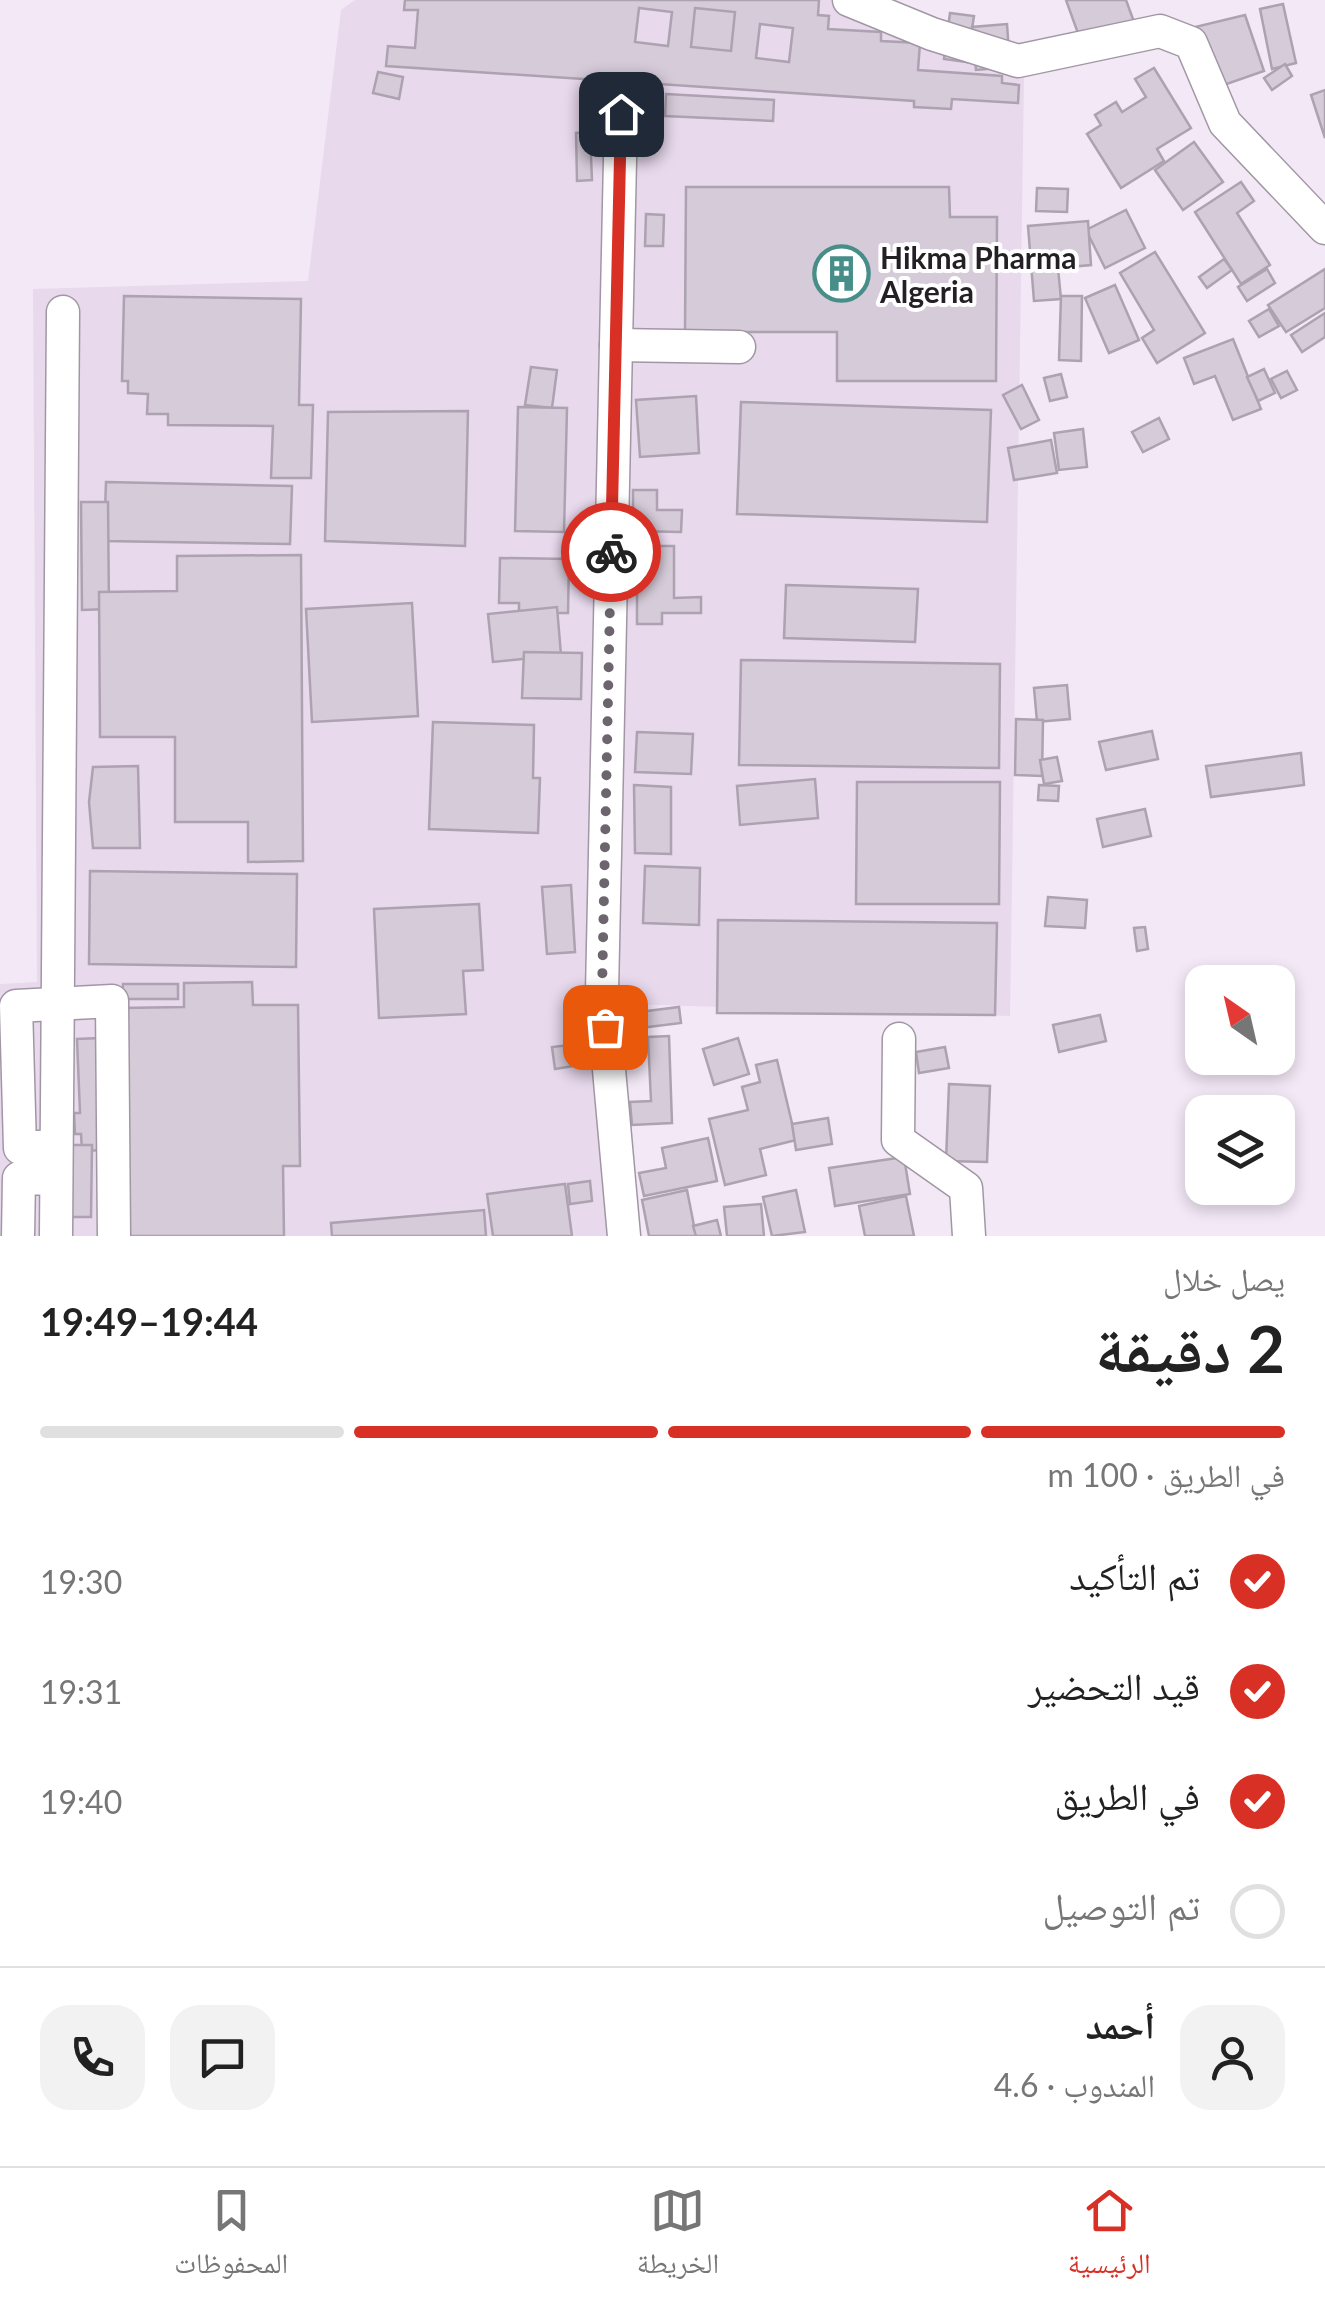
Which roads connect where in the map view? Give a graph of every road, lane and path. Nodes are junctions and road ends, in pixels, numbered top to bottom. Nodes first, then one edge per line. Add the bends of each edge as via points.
1 (848, 0) edge
2 (621, 114) dead end
3 (1325, 228) edge
4 (63, 312) dead end
5 (616, 345) junction
6 (739, 347) dead end
7 (56, 1004) junction
8 (899, 1039) dead end
9 (56, 1163) junction
10 (18, 1236) edge
11 (56, 1236) edge
12 (114, 1236) edge
13 (624, 1236) edge
14 (969, 1236) edge

1 - 3 street via 1018,62 1160,31 1190,43 1225,124
2 - 5 street
4 - 7 street
5 - 6 street
5 - 13 street via 602,992
7 - 9 street
7 - 12 street via 112,1002
8 - 14 street via 898,1140 966,1188
9 - 10 street via 19,1178
9 - 11 street

